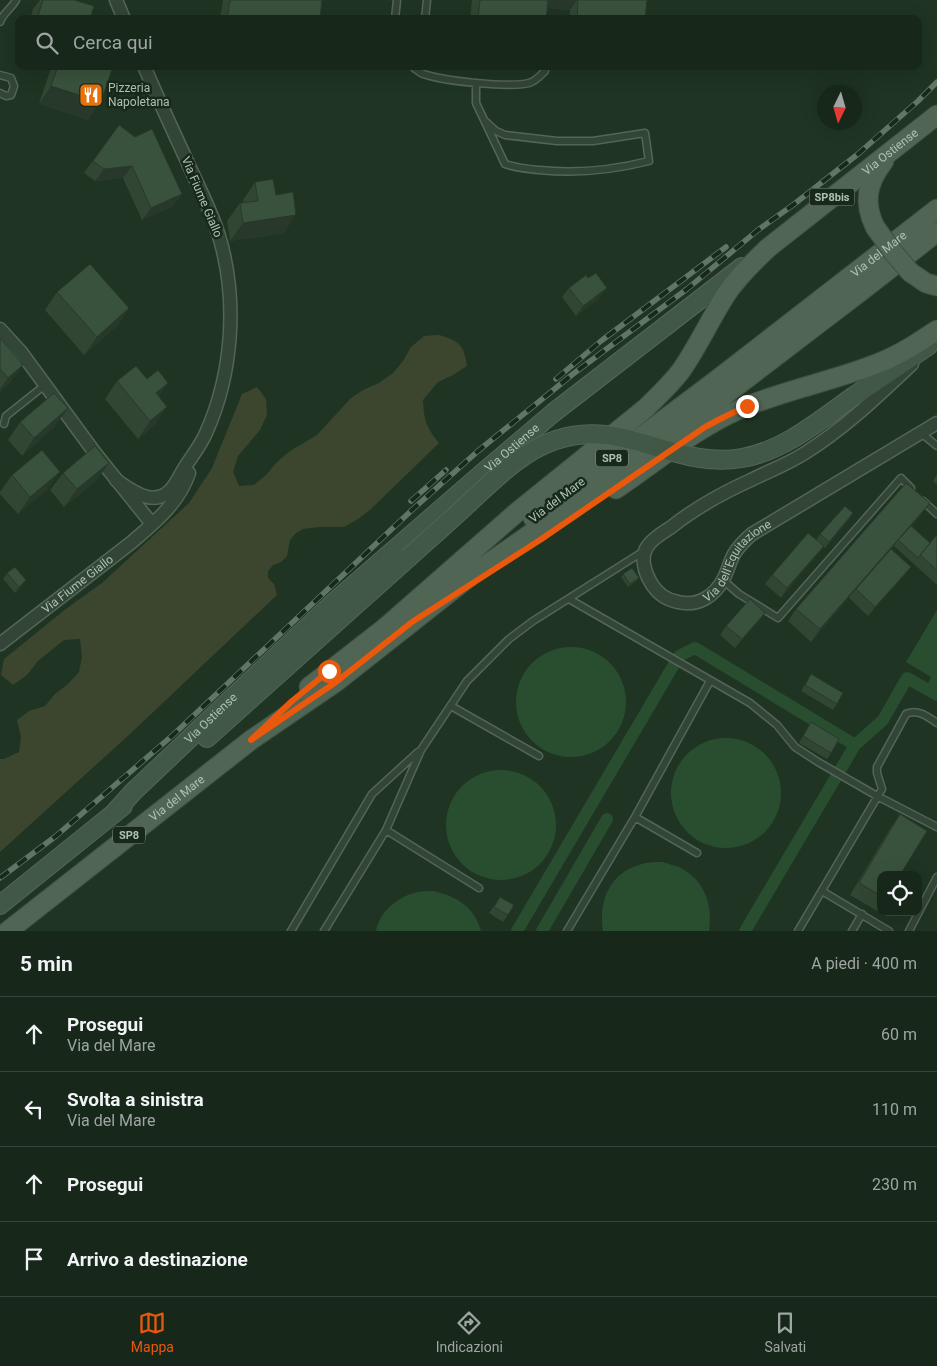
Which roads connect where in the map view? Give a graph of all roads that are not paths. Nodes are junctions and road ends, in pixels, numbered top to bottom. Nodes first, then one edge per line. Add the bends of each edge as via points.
1 (16, 0) edge
2 (397, 0) edge
3 (427, 0) edge
4 (115, 2) edge
5 (122, 15) edge
6 (395, 15) edge
7 (425, 15) edge
8 (0, 22) edge
9 (146, 70) edge
10 (417, 70) edge
11 (545, 71) dead end
12 (0, 74) edge
13 (476, 83) junction
14 (0, 93) edge
15 (937, 115) edge
16 (485, 121) junction
17 (896, 147) junction
18 (937, 209) edge
19 (937, 232) edge
20 (768, 248) junction
21 (937, 286) edge
22 (0, 329) edge
23 (937, 330) edge
24 (937, 340) edge
25 (45, 385) junction
26 (937, 423) edge
27 (4, 424) dead end
28 (921, 433) junction
29 (937, 446) edge
30 (197, 450) junction
31 (116, 480) junction
32 (937, 514) edge
33 (152, 524) junction
34 (646, 550) junction
35 (723, 580) junction
36 (569, 598) junction
37 (412, 622) junction
38 (386, 627) junction
39 (0, 644) edge
40 (710, 681) junction
41 (451, 706) junction
42 (937, 722) edge
43 (251, 740) junction
44 (421, 750) junction
45 (539, 756) dead end
46 (877, 796) junction
47 (115, 812) junction
48 (635, 817) junction
49 (937, 827) edge
50 (386, 830) junction
51 (697, 852) dead end
52 (937, 877) edge
53 (479, 888) dead end
54 (822, 891) junction
55 (0, 905) edge
56 (862, 914) junction
57 (8, 931) edge
58 (291, 931) edge
59 (324, 931) edge
60 (567, 931) edge
61 (798, 931) edge
62 (852, 931) edge
63 (889, 931) edge
64 (909, 931) edge

1 - 8 lane
2 - 6 lane
3 - 7 lane
4 - 5 street
9 - 30 street, Via Fiume Giallo via 216,226 229,284 230,331 225,374 213,416
10 - 13 lane via 428,75
11 - 13 lane via 530,83
12 - 14 lane via 11,78 14,86 11,94
13 - 16 lane via 476,103
15 - 17 main road, Via Ostiense / SP8bis
16 - 16 lane via 502,160 516,167 574,172 649,161 645,133 593,141 558,141 505,135
17 - 20 main road, Via Ostiense / SP8bis
17 - 21 main road, bridge via 875,174 868,190 869,212 875,227 910,272
18 - 38 main road, Via del Mare / SP8
19 - 37 main road, Via del Mare / SP8 via 737,386 472,574
20 - 38 main road via 728,292 674,380 646,408 516,513
20 - 47 main road, Via Ostiense / SP8bis via 553,413 478,477 334,602
22 - 25 street, Via Fiume Giallo
23 - 37 main road via 881,362 766,399 714,422
24 - 34 street via 833,435 796,459 724,492 676,523
24 - 47 main road, Via Ostiense / SP8bis, bridge via 811,426 761,453 718,460 695,458 608,434 580,434 537,448 508,468 179,763
25 - 27 lane via 6,416
25 - 31 street, Via Fiume Giallo
26 - 28 street, Via dell'Equitazione
28 - 29 lane
28 - 35 street, Via dell'Equitazione via 752,534 734,553
30 - 31 street, Via Fiume Giallo via 174,486 161,497 139,495
30 - 33 street, Via Fiume Giallo via 181,492
31 - 33 street, Via Fiume Giallo
32 - 35 lane via 900,478 778,618
33 - 39 street, Via Fiume Giallo
34 - 35 street, Via dell'Equitazione via 644,565 650,581 658,592 675,602 707,599
34 - 36 lane
36 - 40 lane
36 - 41 lane via 509,639 467,681
37 - 43 main road, Via del Mare / SP8 via 336,682
38 - 43 main road, Via del Mare / SP8 via 296,698
40 - 46 lane via 750,703 777,725 795,747
40 - 48 lane
41 - 44 lane
41 - 45 lane
42 - 46 lane via 919,712 906,714 877,767 882,787
43 - 57 main road, Via del Mare / SP8
44 - 50 lane
44 - 58 lane via 372,794
46 - 49 lane
46 - 54 lane
47 - 55 main road, Via Ostiense / SP8bis
48 - 51 lane
48 - 60 lane
50 - 53 lane
50 - 59 lane
52 - 64 lane
54 - 56 lane
54 - 61 lane
56 - 62 lane
56 - 63 lane

